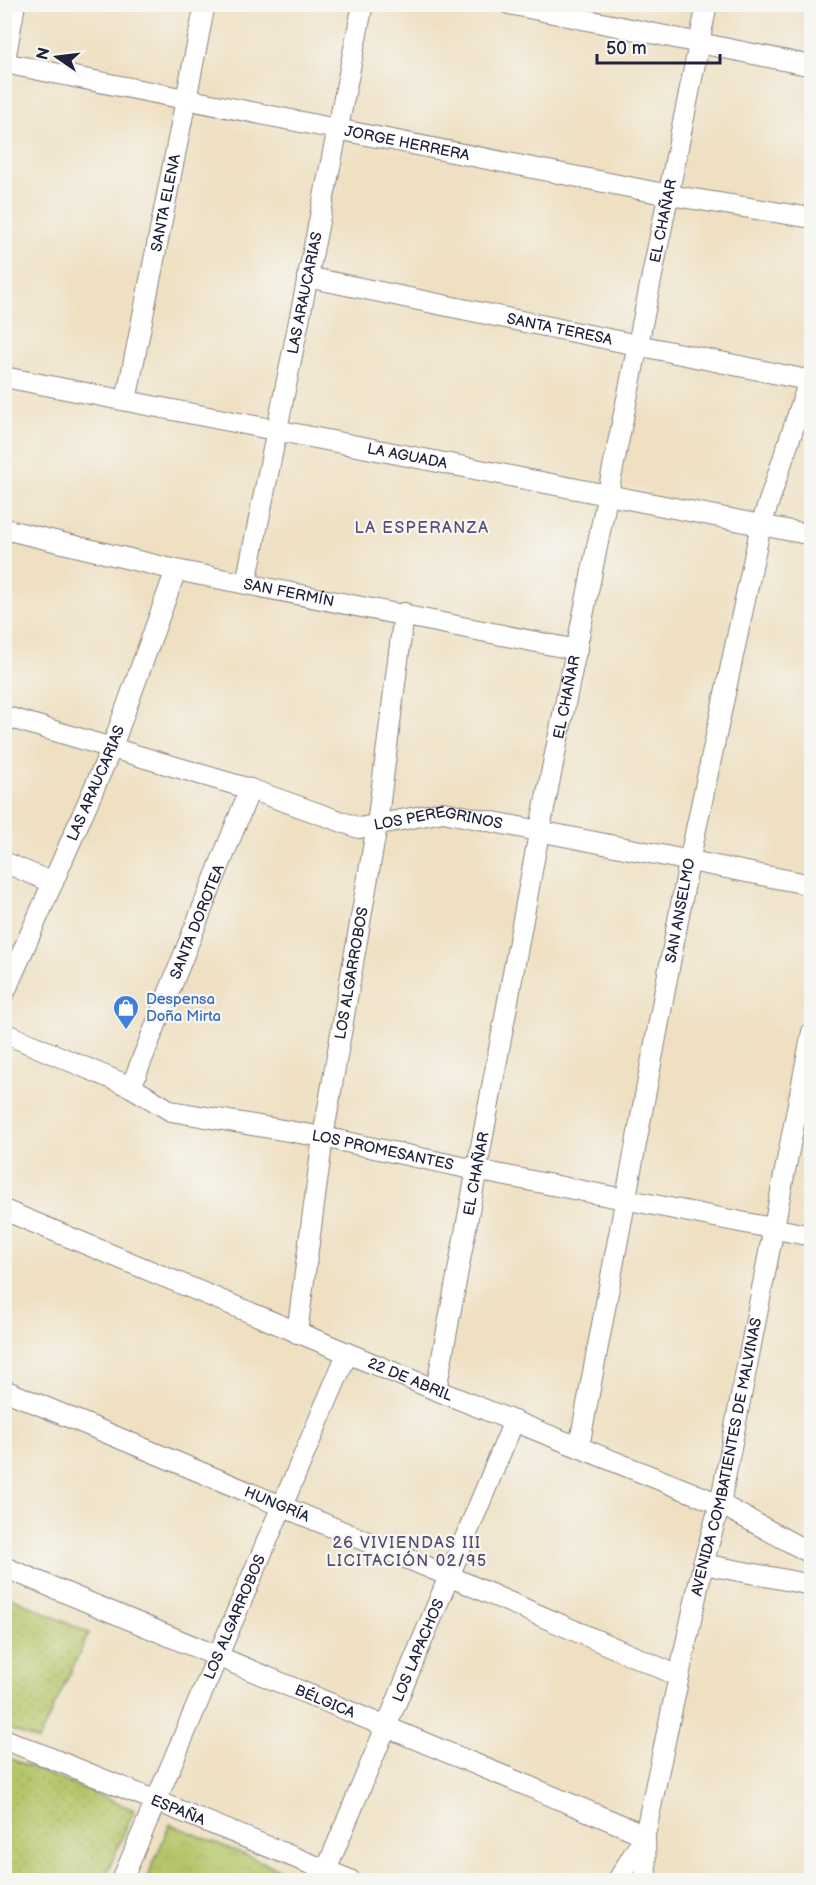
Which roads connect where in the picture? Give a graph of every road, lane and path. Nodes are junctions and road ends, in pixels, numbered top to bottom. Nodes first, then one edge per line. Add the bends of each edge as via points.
1 (15, 4) edge
2 (205, 4) edge
3 (363, 4) edge
4 (509, 4) edge
5 (707, 4) edge
6 (699, 43) junction
7 (5, 64) edge
8 (812, 66) edge
9 (187, 100) junction
10 (337, 130) junction
11 (669, 195) junction
12 (812, 218) edge
13 (307, 277) junction
14 (638, 344) junction
15 (5, 378) edge
16 (810, 381) edge
17 (126, 401) junction
18 (277, 430) junction
19 (607, 496) junction
20 (761, 525) junction
21 (4, 529) edge
22 (812, 536) edge
23 (176, 570) junction
24 (246, 583) junction
25 (404, 613) junction
26 (577, 650) junction
27 (4, 716) edge
28 (112, 747) junction
29 (250, 789) junction
30 (377, 825) junction
31 (538, 832) junction
32 (4, 862) edge
33 (689, 862) junction
34 (53, 883) junction
35 (812, 885) edge
36 (4, 994) edge
37 (812, 1032) edge
38 (4, 1033) edge
39 (131, 1087) junction
40 (323, 1137) junction
41 (476, 1170) junction
42 (623, 1199) junction
43 (4, 1210) edge
44 (773, 1228) junction
45 (812, 1236) edge
46 (297, 1333) junction
47 (347, 1354) junction
48 (4, 1390) edge
49 (436, 1390) junction
50 (514, 1421) junction
51 (579, 1447) junction
52 (720, 1504) junction
53 (283, 1506) junction
54 (812, 1554) edge
55 (703, 1564) junction
56 (4, 1567) edge
57 (449, 1576) junction
58 (812, 1585) edge
59 (218, 1658) junction
60 (679, 1676) junction
61 (386, 1728) junction
62 (4, 1739) edge
63 (157, 1802) junction
64 (645, 1834) junction
65 (324, 1876) edge
66 (122, 1881) edge
67 (350, 1881) edge
68 (618, 1881) edge
69 (646, 1881) edge

1 - 7 street
2 - 9 street, SANTA ELENA
3 - 10 street, LAS ARAUCARIAS
4 - 6 street
5 - 6 street, EL CHAÑAR
6 - 8 street
6 - 11 street, EL CHAÑAR
7 - 9 street, JORGE HERRERA
9 - 10 street, JORGE HERRERA
9 - 17 street, SANTA ELENA
10 - 11 street, JORGE HERRERA
10 - 13 street, LAS ARAUCARIAS
11 - 12 street, JORGE HERRERA
11 - 14 street, EL CHAÑAR
13 - 14 street, SANTA TERESA
13 - 18 street, LAS ARAUCARIAS
14 - 16 street, SANTA TERESA
14 - 19 street, EL CHAÑAR
15 - 17 street, LA AGUADA
16 - 20 street, SAN ANSELMO
17 - 18 street, LA AGUADA
18 - 19 street, LA AGUADA
18 - 24 street, LAS ARAUCARIAS
19 - 20 street, LA AGUADA
19 - 26 street, EL CHAÑAR
20 - 22 street, LA AGUADA
20 - 33 street, SAN ANSELMO
21 - 23 street, SAN FERMÍN
23 - 24 street, SAN FERMÍN
23 - 28 street, LAS ARAUCARIAS
24 - 25 street, SAN FERMÍN
25 - 26 street, SAN FERMÍN
25 - 30 street, LOS ALGARROBOS
26 - 31 street, EL CHAÑAR
27 - 28 street, LOS PEREGRINOS
28 - 29 street, LOS PEREGRINOS
28 - 34 street, LAS ARAUCARIAS
29 - 30 street, LOS PEREGRINOS via 359,828
29 - 39 street, SANTA DOROTEA
30 - 31 street, LOS PEREGRINOS via 443,812
30 - 40 street, LOS ALGARROBOS
31 - 33 street, LOS PEREGRINOS
31 - 41 street, EL CHAÑAR
32 - 34 street
33 - 35 street, LOS PEREGRINOS
33 - 42 street, SAN ANSELMO
34 - 36 street, LAS ARAUCARIAS
37 - 44 street, AVENIDA COMBATIENTES DE MALVINAS
38 - 39 street, LOS PROMESANTES
39 - 40 street, LOS PROMESANTES via 171,1111
40 - 41 street, LOS PROMESANTES
40 - 46 street, LOS ALGARROBOS
41 - 42 street, LOS PROMESANTES
41 - 49 street, EL CHAÑAR
42 - 44 street, LOS PROMESANTES
42 - 51 street, SAN ANSELMO
43 - 46 street, 22 DE ABRIL
44 - 45 street, LOS PROMESANTES
44 - 52 street, AVENIDA COMBATIENTES DE MALVINAS
46 - 47 street, 22 DE ABRIL
47 - 49 street, 22 DE ABRIL
47 - 53 street, LOS ALGARROBOS
48 - 53 street, HUNGRÍA
49 - 50 street, 22 DE ABRIL
50 - 51 street, 22 DE ABRIL
50 - 57 street, LOS LAPACHOS
51 - 52 street, 22 DE ABRIL
52 - 54 street, 22 DE ABRIL
52 - 55 street, AVENIDA COMBATIENTES DE MALVINAS
53 - 57 street, HUNGRÍA
53 - 59 street, LOS ALGARROBOS
55 - 58 street
55 - 60 street, AVENIDA COMBATIENTES DE MALVINAS
56 - 59 street, BÉLGICA
57 - 60 street, HUNGRÍA
57 - 61 street, LOS LAPACHOS
59 - 61 street, BÉLGICA
59 - 63 street, LOS ALGARROBOS
60 - 64 street, AVENIDA COMBATIENTES DE MALVINAS
61 - 64 street, BÉLGICA
61 - 65 street, LOS LAPACHOS
62 - 63 street, ESPAÑA
63 - 65 street, ESPAÑA
63 - 66 street, LOS ALGARROBOS
64 - 68 street
64 - 69 street, AVENIDA COMBATIENTES DE MALVINAS
65 - 67 street, ESPAÑA

